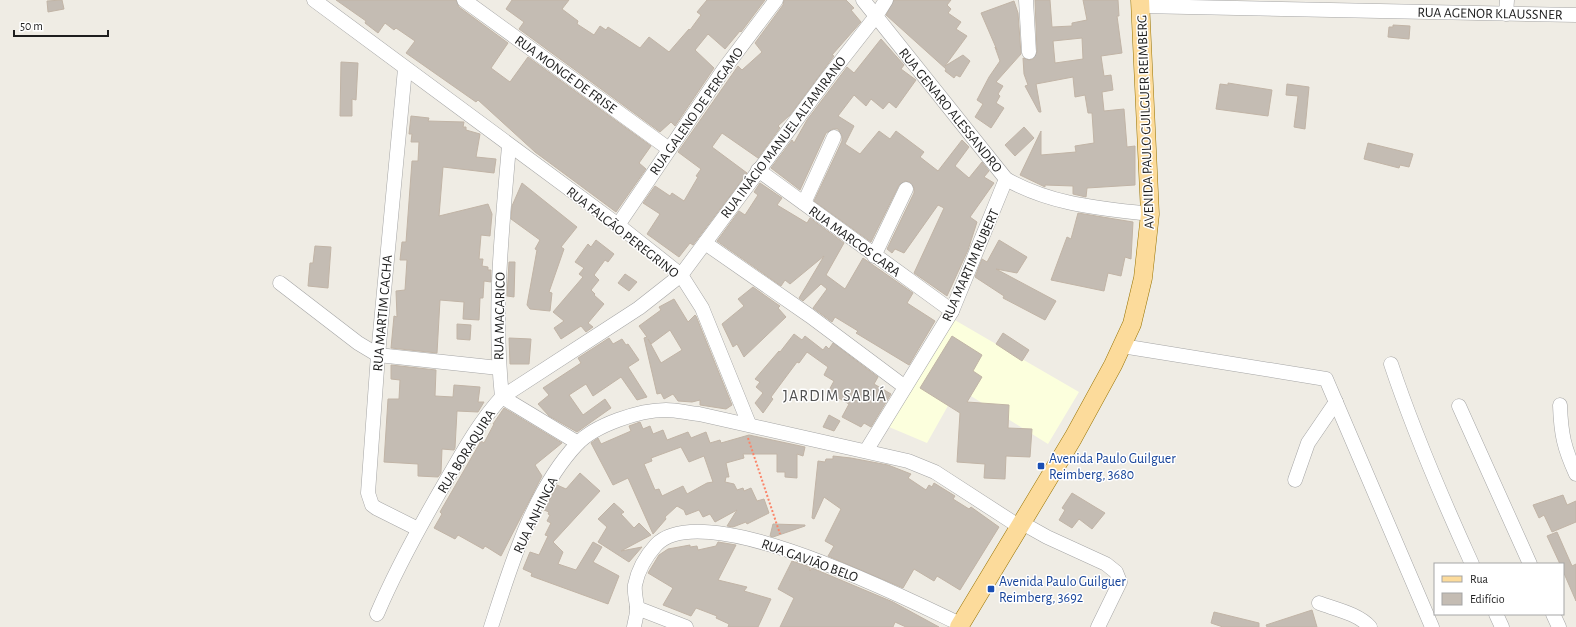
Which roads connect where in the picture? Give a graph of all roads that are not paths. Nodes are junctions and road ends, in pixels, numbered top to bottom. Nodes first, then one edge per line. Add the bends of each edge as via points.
1 (314, 0) edge
2 (464, 0) edge
3 (776, 0) edge
4 (862, 0) edge
5 (886, 0) edge
6 (1026, 0) edge
7 (1140, 3) edge
8 (1507, 7) edge
9 (1576, 15) edge
10 (876, 16) junction
11 (1029, 52) dead end
12 (405, 69) junction
13 (834, 137) dead end
14 (509, 146) junction
15 (669, 148) junction
16 (758, 170) junction
17 (1006, 179) junction
18 (906, 189) dead end
19 (804, 203) junction
20 (1150, 214) junction
21 (618, 225) junction
22 (705, 243) junction
23 (874, 256) junction
24 (681, 275) junction
25 (280, 283) dead end
26 (952, 311) junction
27 (1122, 346) junction
28 (378, 355) junction
29 (1391, 364) dead end
30 (499, 368) junction
31 (905, 387) junction
32 (502, 397) junction
33 (1336, 402) junction
34 (1459, 406) dead end
35 (1560, 406) dead end
36 (748, 431) junction
37 (578, 443) junction
38 (866, 451) junction
39 (1574, 466) edge
40 (1295, 480) dead end
41 (1021, 525) junction
42 (418, 529) junction
43 (1472, 563) edge
44 (1530, 563) edge
45 (1319, 603) dead end
46 (637, 608) junction
47 (377, 614) dead end
48 (1496, 615) edge
49 (1553, 615) edge
50 (959, 626) edge
51 (491, 627) edge
52 (634, 627) edge
53 (686, 627) edge
54 (1098, 627) edge
55 (1370, 627) edge
56 (1432, 627) edge
57 (1502, 627) edge
58 (1559, 627) edge

1 - 12 street, RUA FALCÃO PEREGRINO
2 - 15 street, RUA MONGE DE FRISE
3 - 15 street, RUA GALENO DE PERGAMO
4 - 10 street, RUA GENARO ALESSANDRO
5 - 10 street, RUA INÁCIO MANUEL ALTAMIRANO
6 - 11 street
7 - 8 street, RUA AGENOR KLAUSSNER
7 - 20 main road, AVENIDA PAULO GUILGUER REIMBERG
8 - 9 street, RUA AGENOR KLAUSSNER
10 - 16 street, RUA INÁCIO MANUEL ALTAMIRANO
10 - 17 street, RUA GENARO ALESSANDRO
12 - 14 street, RUA FALCÃO PEREGRINO
12 - 28 street, RUA MARTIM CACHA
13 - 19 street
14 - 21 street, RUA FALCÃO PEREGRINO
14 - 30 street, RUA MACARICO via 498,292
15 - 21 street, RUA GALENO DE PERGAMO
16 - 19 street, RUA MARCOS CARA
16 - 22 street, RUA INÁCIO MANUEL ALTAMIRANO
17 - 20 street, RUA GENARO ALESSANDRO via 1055,200 1095,208
17 - 26 street, RUA MARTIM RUBERT
18 - 23 street
19 - 23 street, RUA MARCOS CARA
20 - 27 main road, AVENIDA PAULO GUILGUER REIMBERG via 1143,278 1132,324
21 - 24 street, RUA FALCÃO PEREGRINO
22 - 24 street, RUA INÁCIO MANUEL ALTAMIRANO
22 - 31 street via 810,316
23 - 26 street, RUA MARCOS CARA
24 - 32 street, RUA BORAQUIRA via 639,308
24 - 36 street, RUA FALCÃO PEREGRINO via 702,308
25 - 28 street via 358,343
26 - 31 street, RUA MARTIM RUBERT
27 - 33 street via 1326,379
27 - 41 main road, AVENIDA PAULO GUILGUER REIMBERG via 1073,438
28 - 30 street
28 - 42 street, RUA MARTIM CACHA via 369,499 376,508
29 - 43 street via 1411,422
30 - 32 street, RUA MACARICO
31 - 38 street, RUA MARTIM RUBERT
32 - 37 street
32 - 42 street, RUA BORAQUIRA via 481,422
33 - 40 street via 1308,443
33 - 56 street
34 - 44 street
35 - 39 street via 1564,446
36 - 37 street, RUA ANHINGA via 666,410 642,412 604,426
36 - 38 street
37 - 51 street, RUA ANHINGA via 554,475 535,509
38 - 41 street via 908,460 935,472
41 - 50 main road, AVENIDA PAULO GUILGUER REIMBERG
41 - 54 street via 1106,564 1116,572 1120,582
42 - 47 street, RUA BORAQUIRA via 394,574
45 - 55 street via 1354,616
46 - 50 street, RUA GAVIÃO BELO via 635,586 647,556 664,538 677,533 700,531 755,540 785,549 868,582
46 - 52 street, RUA GAVIÃO BELO
46 - 53 street
48 - 57 street
49 - 58 street

